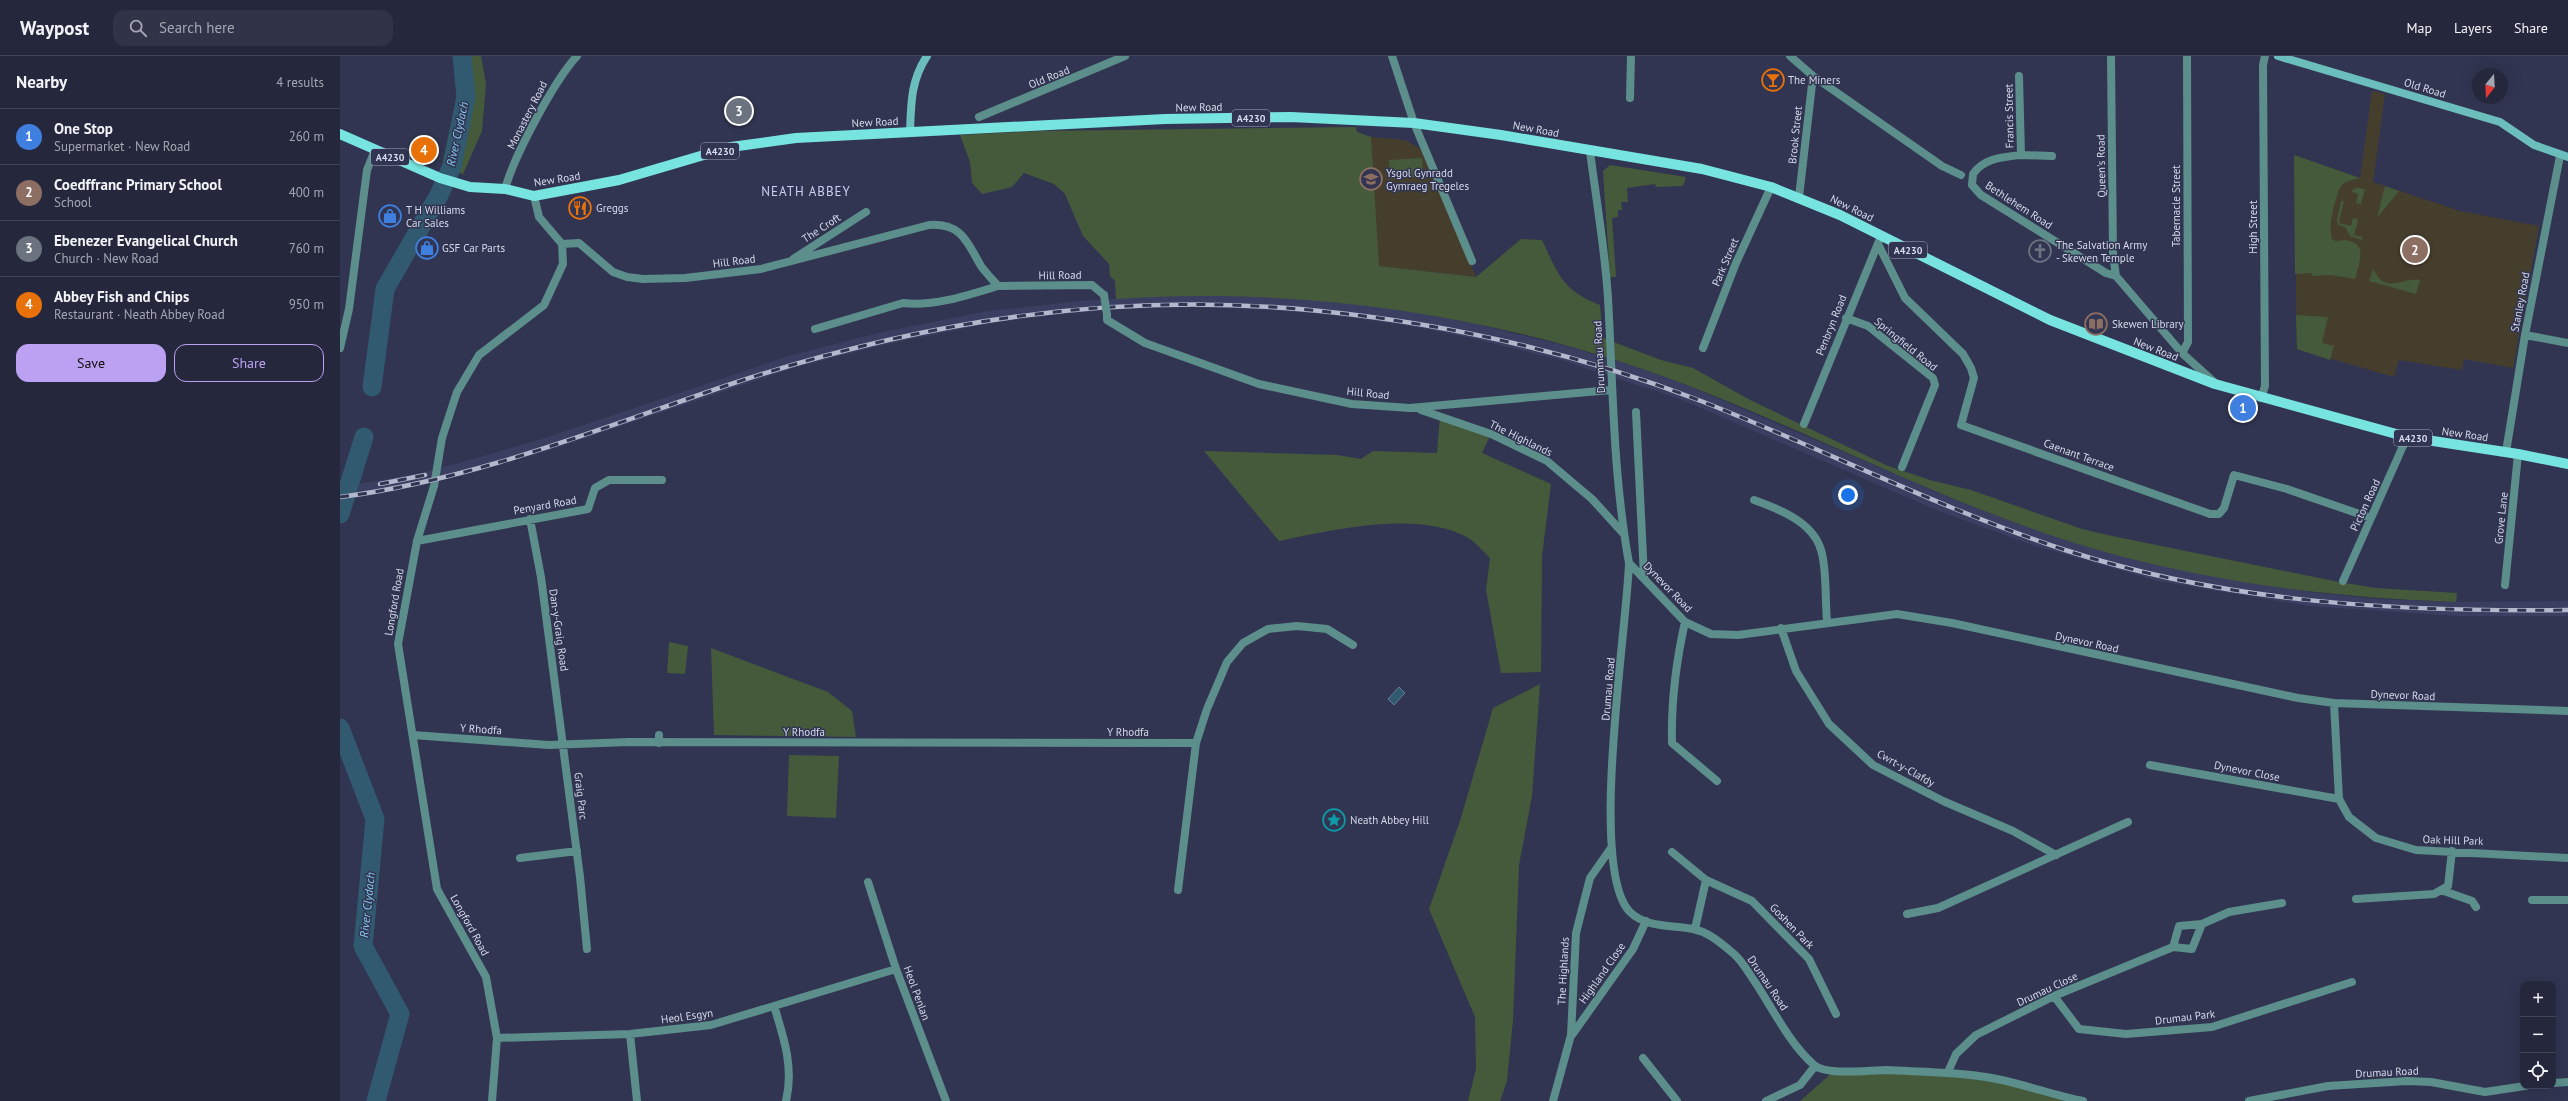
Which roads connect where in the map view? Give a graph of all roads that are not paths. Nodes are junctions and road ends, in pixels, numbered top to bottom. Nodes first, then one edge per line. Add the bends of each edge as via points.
1 (577, 56) edge
2 (927, 56) edge
3 (1126, 56) edge
4 (1392, 56) edge
5 (1631, 56) edge
6 (1790, 56) edge
7 (2111, 56) edge
8 (2187, 56) edge
9 (2265, 56) edge
10 (2278, 56) edge
11 (1813, 76) junction
12 (2019, 76) dead end
13 (1630, 98) dead end
14 (979, 117) dead end
15 (1414, 123) junction
16 (910, 132) junction
17 (340, 134) edge
18 (375, 150) junction
19 (1590, 151) junction
20 (2021, 156) junction
21 (2052, 156) dead end
22 (2564, 157) edge
23 (1961, 175) dead end
24 (1972, 185) joint
25 (1771, 187) junction
26 (505, 189) junction
27 (534, 196) junction
28 (1800, 197) junction
29 (866, 212) dead end
30 (1879, 240) junction
31 (562, 244) junction
32 (1472, 261) dead end
33 (787, 262) junction
34 (2116, 276) junction
35 (998, 286) junction
36 (1846, 318) junction
37 (815, 329) dead end
38 (2525, 335) junction
39 (2568, 343) edge
40 (340, 348) edge
41 (1703, 348) dead end
42 (2182, 353) junction
43 (2215, 384) junction
44 (1611, 390) junction
45 (2261, 398) junction
46 (1410, 408) junction
47 (1636, 412) dead end
48 (1804, 424) dead end
49 (2406, 438) junction
50 (2506, 452) junction
51 (2518, 454) junction
52 (2568, 464) edge
53 (1902, 467) dead end
54 (662, 480) dead end
55 (1754, 500) dead end
56 (2371, 518) junction
57 (530, 519) junction
58 (1623, 533) junction
59 (417, 541) junction
60 (1629, 563) junction
61 (1644, 577) junction
62 (2343, 581) dead end
63 (2505, 585) dead end
64 (1685, 622) junction
65 (1827, 622) junction
66 (1781, 628) junction
67 (1352, 645) dead end
68 (2334, 703) junction
69 (2568, 711) edge
70 (413, 736) junction
71 (1196, 743) junction
72 (563, 744) junction
73 (2150, 765) dead end
74 (1717, 781) dead end
75 (2338, 796) junction
76 (2128, 822) dead end
77 (1611, 848) junction
78 (577, 851) junction
79 (2452, 851) junction
80 (1672, 852) dead end
81 (2056, 855) junction
82 (520, 858) dead end
83 (2568, 858) edge
84 (1706, 880) junction
85 (868, 882) dead end
86 (1178, 890) dead end
87 (2441, 890) junction
88 (2356, 899) dead end
89 (2532, 900) dead end
90 (2568, 900) edge
91 (2282, 903) dead end
92 (2476, 907) dead end
93 (1907, 914) dead end
94 (1646, 921) junction
95 (2202, 924) junction
96 (1695, 929) junction
97 (2173, 947) junction
98 (587, 949) dead end
99 (896, 969) junction
100 (2352, 982) dead end
101 (2054, 996) junction
102 (774, 1006) junction
103 (1836, 1014) dead end
104 (630, 1034) junction
105 (1571, 1035) junction
106 (497, 1038) junction
107 (1643, 1058) dead end
108 (1815, 1066) junction
109 (1948, 1072) junction
110 (2568, 1082) edge
111 (2556, 1083) edge
112 (2520, 1087) edge
113 (492, 1101) edge
114 (637, 1101) edge
115 (786, 1101) edge
116 (946, 1101) edge
117 (1553, 1101) edge
118 (1677, 1101) edge
119 (1766, 1101) edge
120 (2083, 1101) edge
121 (2249, 1101) edge

1 - 26 street, Monastery Road via 559,78 527,139
2 - 16 street via 917,70 911,92
3 - 14 street, Old Road
4 - 15 street
5 - 13 street
6 - 11 street
7 - 34 street, Queen's Road via 2113,255
8 - 42 street, Tabernacle Street via 2188,342
9 - 45 street, High Street via 2265,386
10 - 22 street, Old Road via 2500,122 2534,145
11 - 23 street via 1942,166
11 - 28 street, Brook Street
12 - 20 street, Francis Street
15 - 16 main road, New Road / A4230 via 1291,117 1181,119
15 - 19 main road, New Road / A4230
15 - 32 street
16 - 27 main road, New Road / A4230 via 754,143 619,180
17 - 18 main road, A4230
18 - 26 main road, New Road / A4230 via 440,178 470,187
18 - 40 street via 367,170 349,309
19 - 25 main road, New Road / A4230 via 1702,169
19 - 44 street, Drummau Road via 1607,296
20 - 21 street, Francis Street
20 - 24 street, Francis Street via 1998,158 1987,162 1973,174
22 - 38 street, Stanley Road
24 - 34 street, Bethlehem Road via 1981,195 2106,273
25 - 28 main road, New Road / A4230
25 - 41 street, Park Street via 1736,263
26 - 27 main road, New Road / A4230
27 - 31 street via 539,216
28 - 30 main road, New Road / A4230
29 - 33 street, The Croft
30 - 36 street, Penbryn Road
30 - 43 main road, New Road / A4230 via 2050,320
30 - 56 street, Caenant Terrace via 1905,298 1963,354 1971,368 1974,378 1961,425 2210,514 2219,514 2224,508 2234,475 2288,489
31 - 33 street, Hill Road via 578,243 613,272 643,279 715,274
31 - 59 street, Longford Road via 563,264 544,305 479,355 457,392 442,438 434,486
33 - 35 street, Hill Road via 941,224 950,227 966,239 982,268
34 - 42 street, Bethlehem Road
35 - 37 street via 944,300 903,303
35 - 46 street, Hill Road, bridge via 1092,285 1104,295 1107,320 1144,343 1259,384 1352,404
36 - 48 street, Penbryn Road
36 - 53 street, Springfield Road via 1868,326 1933,378 1934,385
38 - 39 street
38 - 50 street, Stanley Road
42 - 43 street, Bethlehem Road
43 - 45 main road, New Road / A4230
44 - 46 street, Hill Road
44 - 58 street, Drummau Road
45 - 49 main road, New Road / A4230
46 - 58 street, The Highlands via 1430,412 1491,434 1547,461 1592,499
47 - 61 street
49 - 50 main road, New Road / A4230
49 - 56 street, Picton Road
50 - 51 main road, New Road / A4230
51 - 52 main road, New Road / A4230
51 - 63 street, Grove Lane
54 - 57 street, Penyard Road via 610,480 595,488 588,509
55 - 65 street via 1779,509 1806,526 1821,550
56 - 62 street, Picton Road
57 - 59 street, Penyard Road
57 - 72 street, Dan-y-Graig Road via 541,577
58 - 60 street, Drummau Road
59 - 70 street, Longford Road via 398,644
60 - 61 street, Dynevor Road
60 - 77 street, Drumau Road via 1610,801
61 - 64 street, Dynevor Road
64 - 66 street, Dynevor Road via 1711,634 1738,635
64 - 74 street via 1676,666 1671,719 1672,743
65 - 66 street, Dynevor Road
65 - 68 street, Dynevor Road via 1897,614 1937,620 2298,698
66 - 81 street, Cwrt-y-Clafdy via 1796,671 1829,724 1873,765 1943,801 2013,831
67 - 71 street via 1327,629 1297,626 1268,629 1243,643 1227,662
68 - 69 street, Dynevor Road
68 - 75 street
70 - 72 street, Y Rhodfa
70 - 106 street, Longford Road via 438,889 486,978
71 - 72 street, Y Rhodfa via 659,739
71 - 86 street
72 - 78 street, Graig Parc
73 - 75 street, Dynevor Close
75 - 79 street, Oak Hill Park via 2349,817 2376,838 2416,850
76 - 81 street
77 - 94 street, Drumau Road via 1616,885 1630,912
77 - 105 street, The Highlands via 1590,878 1576,933
78 - 82 street
78 - 98 street, Graig Parc
79 - 83 street, Oak Hill Park
79 - 87 street via 2448,886
80 - 84 street, Goshen Park
81 - 93 street via 1938,908
84 - 96 street
84 - 103 street, Goshen Park via 1752,901 1809,959
85 - 99 street, Heol Penlan
87 - 88 street via 2434,894
87 - 92 street via 2472,901
89 - 90 street
91 - 95 street via 2229,912
94 - 96 street, Drumau Road
94 - 105 street, Highland Close via 1633,949
95 - 97 street via 2179,926
95 - 97 street, Drumau Close via 2192,949
96 - 108 street, Drumau Road via 1718,940 1740,959 1792,1039
97 - 101 street, Drumau Close
99 - 102 street, Heol Esgyn
99 - 116 street, Heol Penlan
100 - 101 street, Drumau Park via 2212,1027 2126,1034 2079,1029
101 - 109 street, Drumau Close via 1976,1035 1956,1054
102 - 104 street, Heol Esgyn via 711,1025
102 - 115 street via 786,1045 790,1075
104 - 106 street, Heol Esgyn
104 - 114 street
105 - 117 street, The Highlands
106 - 113 street, Longford Road
107 - 118 street
108 - 109 street via 1833,1072
108 - 119 street via 1800,1085
109 - 120 street via 1997,1079
110 - 111 street
112 - 121 street, Drumau Road via 2485,1092 2431,1082 2407,1081 2328,1086

